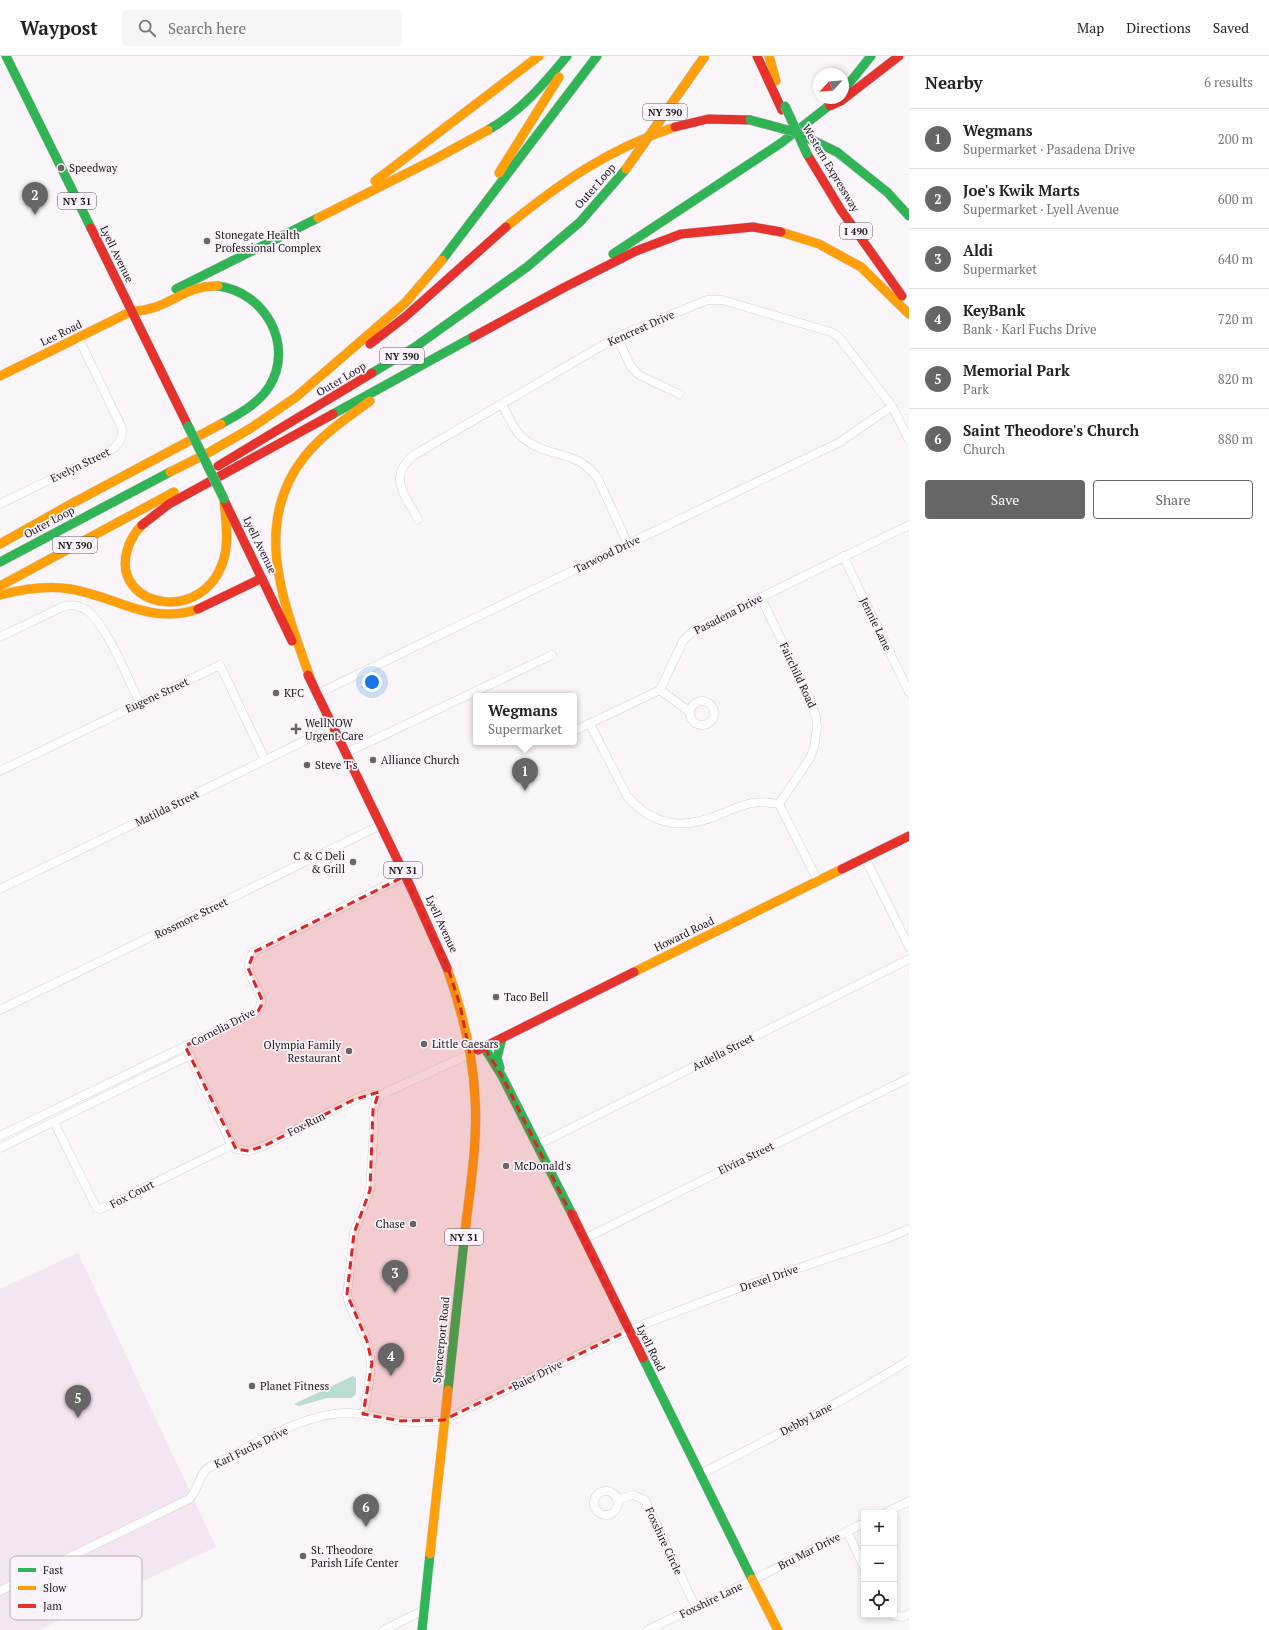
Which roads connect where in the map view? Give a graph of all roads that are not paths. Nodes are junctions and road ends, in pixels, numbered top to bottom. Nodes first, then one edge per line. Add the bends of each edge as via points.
1 (6, 56) edge
2 (538, 56) edge
3 (567, 56) edge
4 (572, 56) edge
5 (597, 56) edge
6 (705, 56) edge
7 (757, 56) edge
8 (769, 56) edge
9 (871, 56) edge
10 (899, 56) edge
11 (849, 84) edge
12 (830, 104) edge
13 (784, 108) junction
14 (826, 108) junction
15 (322, 215) junction
16 (909, 216) edge
17 (453, 246) junction
18 (565, 286) junction
19 (909, 306) edge
20 (132, 311) junction
21 (909, 314) edge
22 (617, 337) junction
23 (78, 338) junction
24 (405, 373) junction
25 (0, 376) edge
26 (679, 394) dead end
27 (296, 397) junction
28 (502, 404) junction
29 (892, 406) junction
30 (909, 440) edge
31 (224, 499) junction
32 (0, 504) edge
33 (170, 504) junction
34 (150, 505) junction
35 (418, 519) dead end
36 (909, 525) edge
37 (0, 544) edge
38 (628, 544) junction
39 (843, 556) junction
40 (0, 562) edge
41 (262, 578) junction
42 (0, 586) edge
43 (0, 595) edge
44 (761, 598) junction
45 (0, 637) edge
46 (552, 655) dead end
47 (312, 683) junction
48 (660, 690) junction
49 (909, 692) edge
50 (317, 694) junction
51 (140, 703) junction
52 (690, 712) dead end
53 (590, 724) junction
54 (333, 727) junction
55 (577, 730) edge
56 (346, 753) junction
57 (265, 760) junction
58 (0, 771) edge
59 (779, 804) junction
60 (381, 825) junction
61 (909, 836) edge
62 (865, 858) junction
63 (405, 876) junction
64 (818, 881) junction
65 (0, 889) edge
66 (909, 947) edge
67 (909, 959) edge
68 (0, 1010) edge
69 (502, 1038) junction
70 (185, 1046) junction
71 (484, 1047) junction
72 (470, 1054) junction
73 (190, 1055) junction
74 (502, 1076) junction
75 (909, 1078) edge
76 (378, 1096) junction
77 (54, 1122) junction
78 (0, 1136) edge
79 (232, 1145) junction
80 (537, 1145) junction
81 (0, 1148) edge
82 (909, 1229) edge
83 (584, 1239) junction
84 (629, 1330) junction
85 (909, 1360) edge
86 (363, 1414) junction
87 (444, 1420) junction
88 (701, 1474) junction
89 (617, 1500) dead end
90 (909, 1501) edge
91 (891, 1510) edge
92 (861, 1524) edge
93 (847, 1531) junction
94 (72, 1556) edge
95 (861, 1561) edge
96 (753, 1580) junction
97 (10, 1586) edge
98 (0, 1591) edge
99 (696, 1608) junction
100 (424, 1610) junction
101 (909, 1614) edge
102 (897, 1616) edge
103 (383, 1630) edge
104 (422, 1630) edge
105 (647, 1630) edge
106 (778, 1630) edge

1 - 20 main road, Lyell Avenue / NY 31
2 - 15 main road via 385,174
3 - 15 main road via 546,82 520,107 492,128 435,160
4 - 17 main road
5 - 17 main road, Outer Loop / NY 390
6 - 34 main road, Outer Loop / NY 390, bridge via 606,194 580,222 527,268 415,348 186,486
7 - 13 main road, Western Expressway / I 490
8 - 13 main road
9 - 11 main road
10 - 14 main road via 841,101
12 - 14 main road
13 - 19 main road, Western Expressway / I 490, bridge via 807,154 841,210
14 - 18 main road via 781,143
15 - 20 main road, Lee Road
16 - 27 main road, bridge via 887,192 837,152 810,137 782,126 750,120 701,120 667,129 596,160 558,184 400,322
17 - 27 main road, Outer Loop / NY 390 via 405,303
18 - 21 main road via 636,251 681,234 753,227 781,232 818,244 861,267
18 - 24 main road
20 - 23 main road, Lee Road
20 - 31 main road, Lyell Avenue / NY 31, bridge
20 - 37 main road via 151,310 181,295 210,286 225,287 243,293 258,304 268,317 279,346 279,356 271,384 258,400 211,430
22 - 26 street via 631,367 639,375
22 - 28 street, Kencrest Drive
22 - 29 street, Kencrest Drive via 707,300 722,300 838,336
23 - 25 main road, Lee Road
23 - 32 street, Evelyn Street via 121,426 122,436 113,448
24 - 33 main road
24 - 47 main road via 321,439 304,457 288,482 277,510 273,540 280,583
27 - 40 main road, Outer Loop / NY 390 via 208,453
28 - 35 street, Kencrest Drive via 406,461 400,473 400,482 402,491
28 - 38 street via 517,431 529,442 584,463 592,470
29 - 30 street, Kencrest Drive
29 - 38 street, Tarwood Drive via 840,442
31 - 33 main road via 227,543 224,559 207,588 198,596 177,604 154,602 141,593 130,582 126,568 126,552 132,537
31 - 41 main road, Lyell Avenue / NY 31
33 - 34 main road
34 - 42 main road, Outer Loop / NY 390
36 - 39 street, Pasadena Drive
38 - 50 street, Tarwood Drive
39 - 44 street, Pasadena Drive
39 - 49 street, Jennie Lane
41 - 43 main road via 204,606 168,615 153,614 94,594 64,587 41,586
41 - 47 main road, Lyell Avenue / NY 31
44 - 48 street, Pasadena Drive via 694,630 687,636
44 - 59 street, Fairchild Road via 809,697 818,727 810,758
45 - 51 street via 62,607 70,605 86,610 99,622
46 - 56 street
47 - 50 main road, Lyell Avenue / NY 31
48 - 52 street
48 - 53 street
50 - 54 main road, Lyell Avenue / NY 31
51 - 57 street, Eugene Street via 220,665
51 - 58 street, Eugene Street
53 - 55 street
53 - 59 street via 627,796 655,818 671,824 686,825 738,806 764,802
54 - 56 main road, Lyell Avenue / NY 31
54 - 57 street, Matilda Street
56 - 60 main road, Lyell Avenue / NY 31
57 - 65 street, Matilda Street
59 - 64 street
60 - 63 main road, Lyell Avenue / NY 31
60 - 68 street, Rossmore Street
61 - 62 main road, Howard Road
62 - 64 main road, Howard Road
62 - 66 street
63 - 70 street, Cornelia Drive via 254,952 248,962 248,968 262,1000 258,1011
63 - 72 main road, Lyell Avenue / NY 31 via 448,970 460,1005
64 - 69 main road, Howard Road
67 - 80 street, Ardella Street
69 - 71 main road, Howard Road
69 - 74 main road, Lyell Road via 497,1058
70 - 73 street
70 - 78 street, Cornelia Drive
71 - 72 main road, Howard Road
71 - 74 main road, Lyell Road
72 - 76 street, Fox Run
72 - 87 main road, Spencerport Road / NY 31 via 477,1110 475,1139
73 - 77 street
73 - 79 street
74 - 80 main road, Lyell Road
75 - 83 street, Elvira Street
76 - 79 street, Fox Run via 361,1096 266,1145 249,1151 236,1149
76 - 86 street via 373,1110 370,1190 354,1234 347,1294 367,1342 372,1363
77 - 79 street, Fox Court via 93,1202 101,1209
77 - 81 street
80 - 83 main road, Lyell Road
82 - 84 street, Drexel Drive via 728,1292
83 - 84 main road, Lyell Road
84 - 87 street, Baier Drive
84 - 88 main road, Lyell Road
85 - 88 street, Debby Lane via 878,1380
86 - 87 street, Karl Fuchs Drive via 401,1421
86 - 94 street, Karl Fuchs Drive via 330,1415 288,1428 208,1468 201,1475 195,1492 189,1499
87 - 100 main road, Spencerport Road / NY 31
88 - 96 main road, Lyell Road
89 - 99 street, Foxshire Circle via 633,1495 645,1500
90 - 91 street
92 - 93 street, Bru Mar Drive
93 - 95 street
93 - 96 street, Bru Mar Drive
96 - 99 street, Foxshire Lane
96 - 106 main road, Lyell Road
97 - 98 street, Karl Fuchs Drive
99 - 105 street, Foxshire Lane
100 - 103 street
100 - 104 main road, Spencerport Road / NY 31
101 - 102 street via 903,1617

